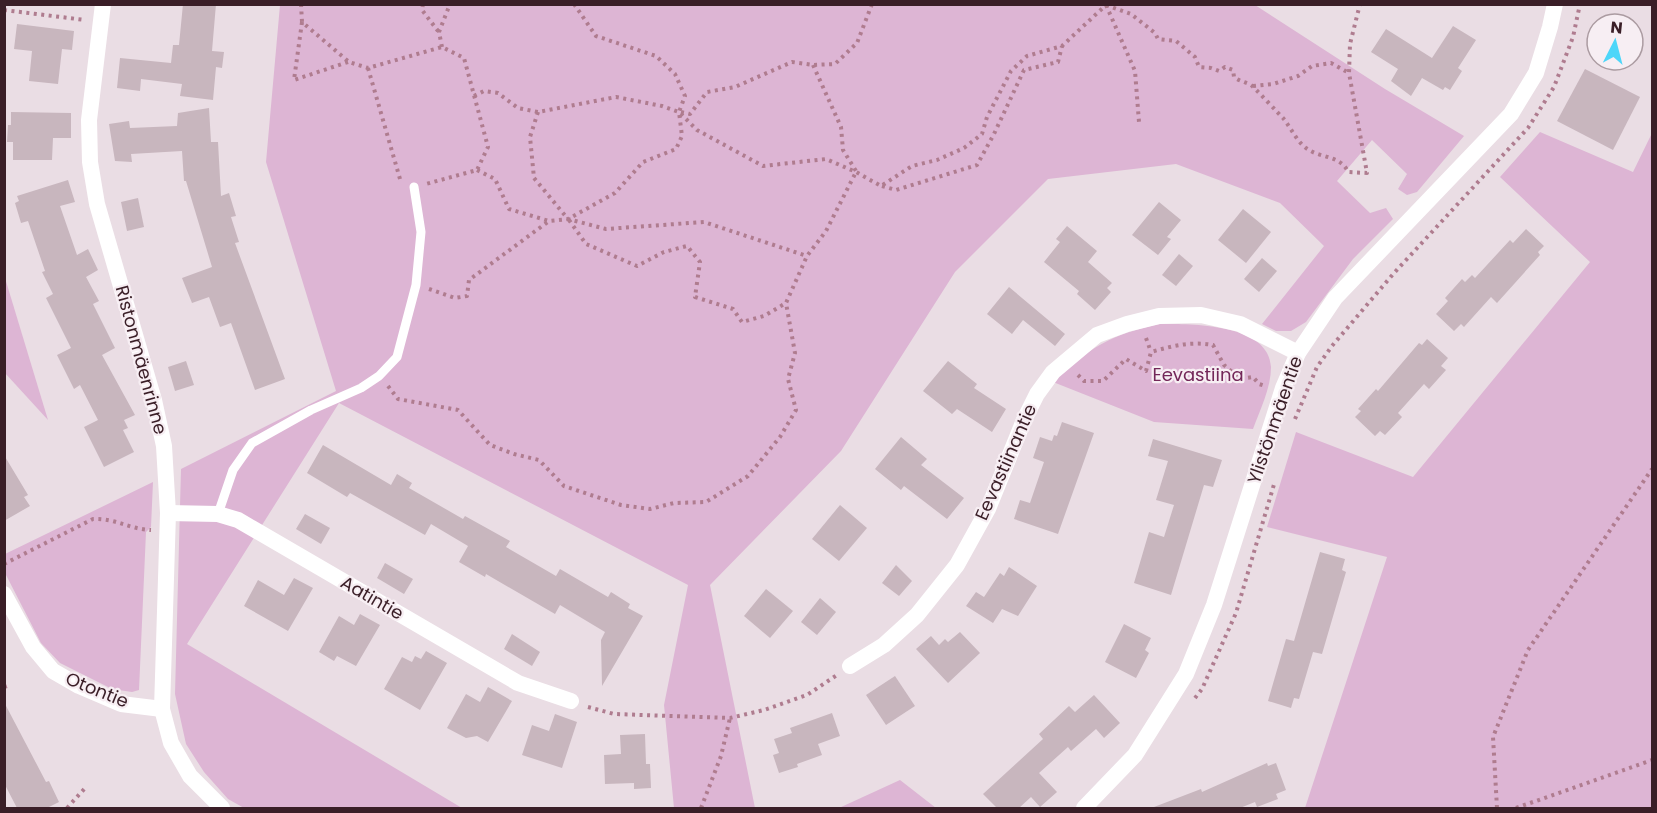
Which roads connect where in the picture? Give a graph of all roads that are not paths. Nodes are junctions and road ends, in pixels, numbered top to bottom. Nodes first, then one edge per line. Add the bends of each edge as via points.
1 (103, 4) edge
2 (1555, 4) edge
3 (414, 187) road end
4 (1298, 353) junction
5 (168, 513) junction
6 (218, 514) junction
7 (4, 594) edge
8 (850, 666) road end
9 (571, 701) road end
10 (162, 709) junction
11 (222, 808) edge
12 (1084, 808) edge

1 - 5 street, Ristonmäenrinne via 89,120 90,162 97,204 154,400 164,446
2 - 4 street, Ylistönmäentie via 1536,73 1510,114 1335,298
3 - 6 lane via 421,232 416,285 397,357 361,388 252,443 233,470
4 - 8 street, Eevastiinantie via 1240,324 1201,315 1159,316 1097,335 1063,362 1037,394 988,509 957,565 917,615 884,645
4 - 12 street, Ylistönmäentie via 1283,388 1214,605 1186,674 1135,755
5 - 6 street, Aatintie
5 - 10 street, Ristonmäenrinne
6 - 9 street, Aatintie via 238,520 518,683
7 - 10 street, Otontie via 33,647 53,671 121,704
10 - 11 street, Ristonmäenrinne via 171,743 190,776

